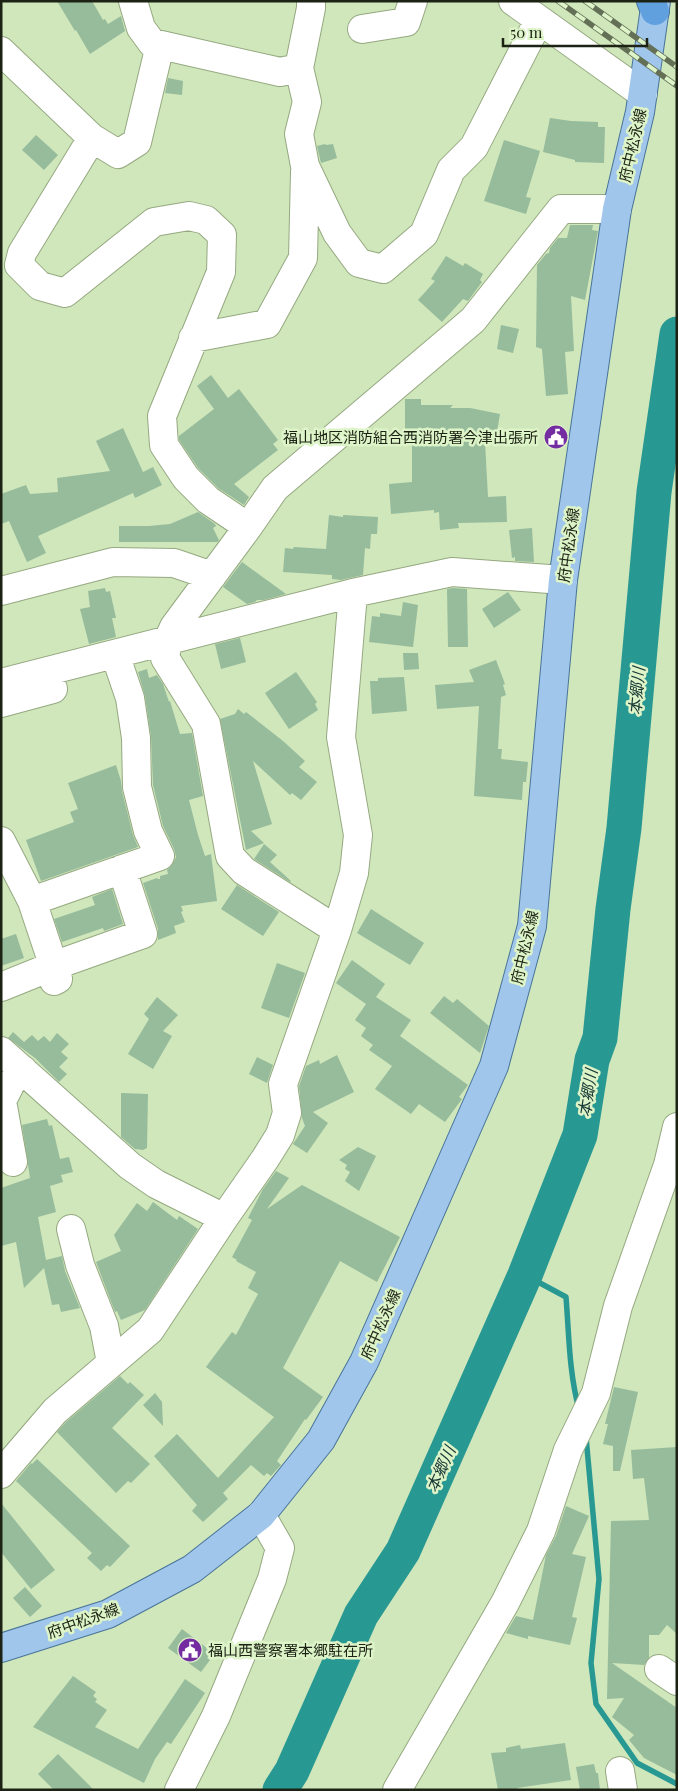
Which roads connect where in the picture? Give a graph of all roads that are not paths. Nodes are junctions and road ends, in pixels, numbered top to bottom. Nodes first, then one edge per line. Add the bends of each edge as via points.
1 (133, 1) edge
2 (310, 1) edge
3 (413, 1) edge
4 (512, 1) edge
5 (654, 5) edge
6 (539, 20) junction
7 (362, 29) dead end
8 (160, 45) junction
9 (1, 52) edge
10 (299, 68) junction
11 (643, 94) junction
12 (92, 138) junction
13 (305, 166) junction
14 (618, 209) junction
15 (193, 338) junction
16 (248, 527) junction
17 (212, 576) junction
18 (563, 580) junction
19 (1, 591) edge
20 (353, 594) junction
21 (168, 640) junction
22 (115, 654) junction
23 (1, 683) edge
24 (1, 703) edge
25 (1, 841) edge
26 (122, 869) junction
27 (32, 901) junction
28 (337, 930) junction
29 (53, 966) junction
30 (1, 987) edge
31 (1, 1001) edge
32 (1, 1051) edge
33 (23, 1070) junction
34 (677, 1127) edge
35 (13, 1162) dead end
36 (224, 1218) junction
37 (71, 1228) dead end
38 (112, 1363) junction
39 (1, 1474) edge
40 (261, 1515) junction
41 (1, 1648) edge
42 (179, 1790) edge
43 (397, 1790) edge

1 - 8 street via 141,28 152,43
2 - 10 street
3 - 7 street via 406,22
4 - 6 street
5 - 11 main road, 府中松永線
6 - 11 street
6 - 13 street via 474,147 451,170 424,234 383,269 359,263 337,233
8 - 10 street via 280,72
8 - 12 street via 137,142 118,154
9 - 12 street
10 - 13 street via 307,102 298,134
11 - 14 main road, 府中松永線
12 - 15 street via 22,254 19,265 40,286 65,293 154,222 189,216 206,220 222,235 221,272
13 - 15 street via 304,258 267,324
14 - 16 street via 561,209 473,320 275,488
14 - 18 main road, 府中松永線
15 - 16 street via 162,416 164,445 186,478 208,500
16 - 17 street
17 - 19 street via 174,563 114,562
17 - 21 street
18 - 20 street via 452,572
18 - 40 main road, 府中松永線 via 532,926 494,1066 364,1362 321,1440
20 - 21 street
20 - 28 street via 341,738 358,835 354,873
21 - 22 street
21 - 28 street via 165,658 206,724 230,856 244,871
22 - 23 street
22 - 24 street via 110,672
22 - 26 street via 130,698 136,738 137,787 148,831 160,856
25 - 27 street
26 - 27 street
26 - 29 street via 144,934
27 - 29 street
28 - 36 street via 283,1084 287,1113 280,1135
29 - 30 street
29 - 31 street via 58,979
32 - 33 street
33 - 35 street via 11,1083 2,1101
33 - 36 street via 130,1166 156,1184
34 - 43 street via 668,1165 618,1306 596,1393 568,1450 541,1531 506,1603
36 - 38 street via 150,1330
37 - 38 street via 80,1265 104,1326
38 - 39 street via 55,1411
40 - 41 main road, 府中松永線 via 192,1569 108,1614
40 - 42 street via 280,1548 272,1579 216,1716

